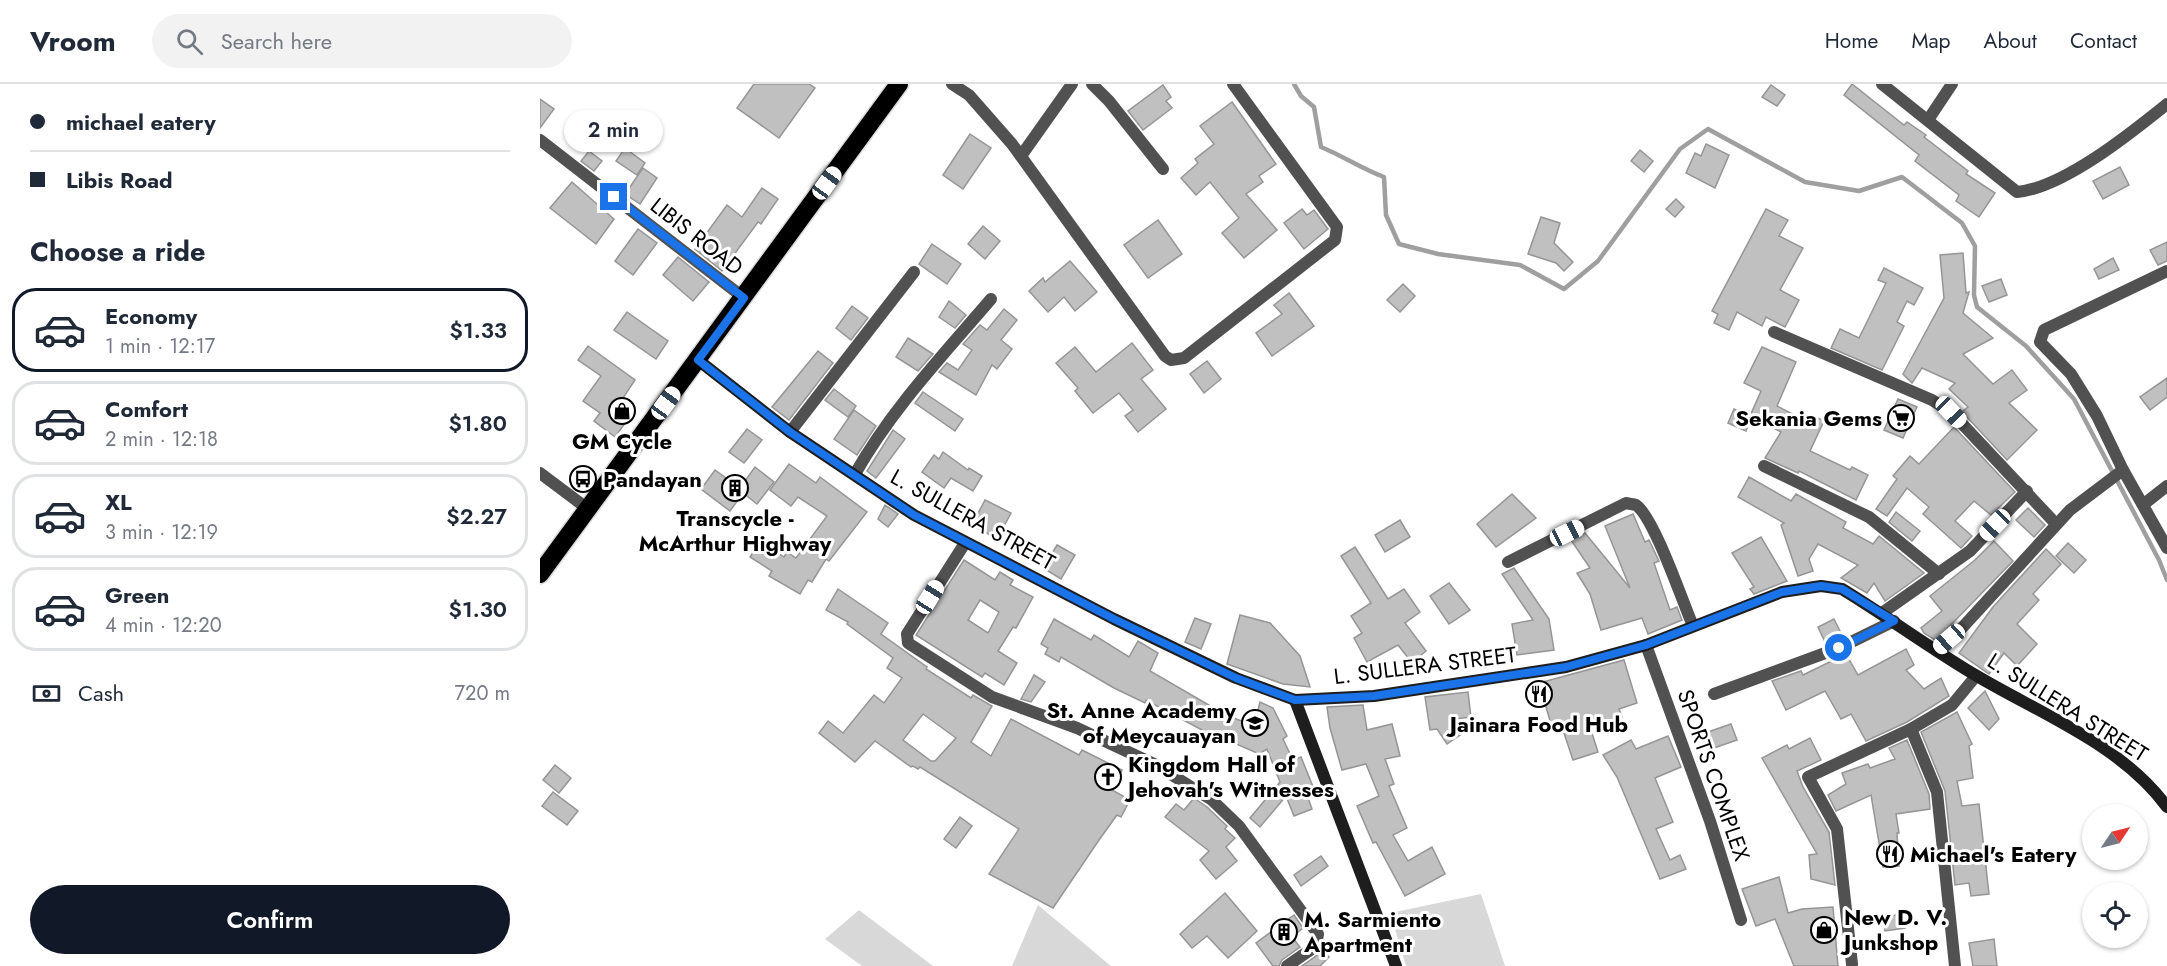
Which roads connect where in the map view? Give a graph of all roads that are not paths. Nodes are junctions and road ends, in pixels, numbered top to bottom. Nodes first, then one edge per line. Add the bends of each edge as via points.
1 (898, 84) edge
2 (952, 84) edge
3 (1072, 84) edge
4 (1092, 84) edge
5 (1233, 84) edge
6 (1882, 84) edge
7 (1952, 84) edge
8 (2167, 105) edge
9 (1928, 120) junction
10 (540, 140) edge
11 (1021, 156) junction
12 (1163, 169) dead end
13 (914, 272) dead end
14 (2167, 272) edge
15 (744, 298) junction
16 (991, 299) dead end
17 (1774, 332) dead end
18 (698, 360) junction
19 (790, 432) junction
20 (1764, 466) dead end
21 (540, 473) edge
22 (855, 474) junction
23 (2117, 475) junction
24 (2167, 486) edge
25 (2027, 491) junction
26 (2144, 504) junction
27 (588, 509) junction
28 (2056, 524) junction
29 (965, 543) junction
30 (2167, 548) edge
31 (1508, 562) dead end
32 (540, 574) edge
33 (1940, 574) junction
34 (1882, 613) junction
35 (1894, 621) junction
36 (1693, 626) junction
37 (1646, 645) junction
38 (1936, 650) junction
39 (1976, 676) junction
40 (1714, 694) dead end
41 (1295, 700) junction
42 (1911, 729) junction
43 (2167, 807) edge
44 (1741, 920) dead end
45 (1852, 964) dead end
46 (1287, 966) edge
47 (1396, 966) edge
48 (1956, 966) edge

1 - 15 highway
2 - 11 street via 969,95
3 - 11 street
4 - 12 street
5 - 11 street via 1338,227 1338,233 1335,240 1184,358 1171,360 1165,356
6 - 9 street
7 - 9 street
8 - 9 street via 2120,142 2039,188 2017,192
10 - 15 street, LIBIS ROAD
13 - 19 street
14 - 23 street via 2044,330 2040,336 2042,347 2071,374 2097,416
15 - 18 highway
16 - 22 street via 928,373 869,449
17 - 25 street via 1932,400 1951,412
18 - 19 street, L. SULLERA STREET
18 - 27 highway
19 - 22 street, L. SULLERA STREET
20 - 33 street via 1869,517
21 - 27 street
22 - 29 street, L. SULLERA STREET via 914,515
23 - 26 street
23 - 28 street
24 - 26 street
25 - 28 street
25 - 33 street via 1970,551
26 - 30 street
27 - 32 highway
28 - 38 street via 1961,629
29 - 41 street, L. SULLERA STREET via 1226,673
29 - 46 street via 907,633 908,643 992,697 1077,728 1156,765 1212,801 1239,826 1317,934 1316,946
31 - 36 street via 1626,503 1636,505 1653,531
33 - 34 street
34 - 35 street, L. SULLERA STREET
34 - 36 street, L. SULLERA STREET via 1842,589 1821,586 1782,592
35 - 38 street, L. SULLERA STREET
35 - 40 street via 1839,648
36 - 37 street, L. SULLERA STREET
37 - 41 street, L. SULLERA STREET via 1566,667 1374,696
37 - 44 street, SPORTS COMPLEX via 1710,821
38 - 39 street, L. SULLERA STREET
39 - 42 street via 1952,705
39 - 43 street, L. SULLERA STREET via 2111,753 2138,772
41 - 47 street
42 - 45 street via 1808,777 1837,829
42 - 48 street via 1937,792

